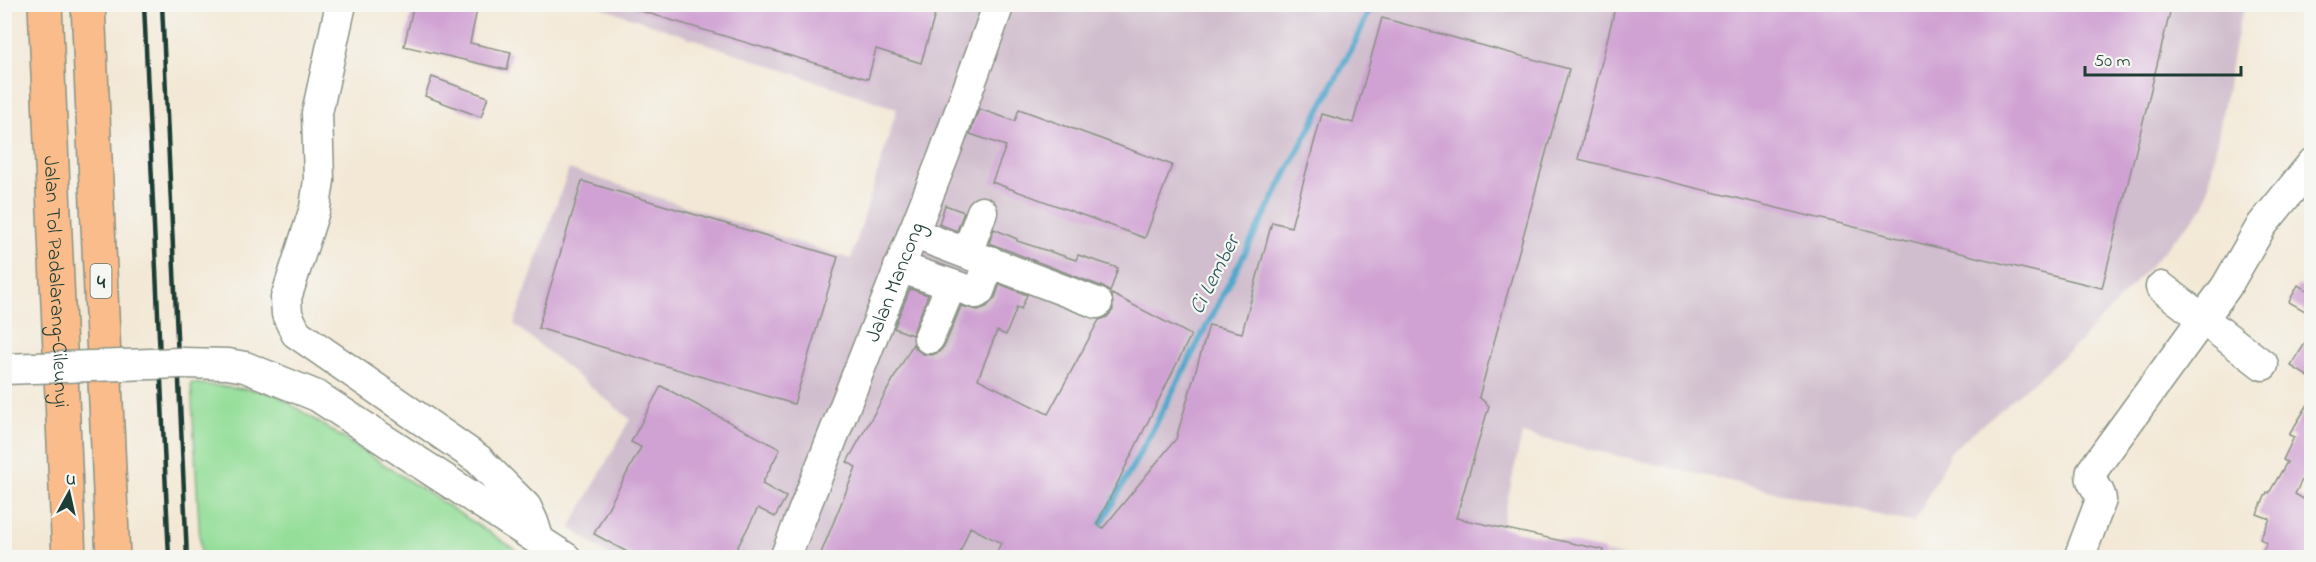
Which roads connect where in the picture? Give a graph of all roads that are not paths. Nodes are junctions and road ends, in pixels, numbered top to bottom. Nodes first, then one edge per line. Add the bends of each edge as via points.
1 (45, 4) edge
2 (88, 4) edge
3 (341, 4) edge
4 (999, 4) edge
5 (2312, 164) edge
6 (982, 212) dead end
7 (913, 233) junction
8 (978, 257) junction
9 (900, 267) junction
10 (951, 285) junction
11 (2160, 287) dead end
12 (1097, 303) dead end
13 (2201, 320) junction
14 (929, 338) dead end
15 (2263, 365) dead end
16 (4, 369) edge
17 (538, 538) junction
18 (69, 558) edge
19 (113, 558) edge
20 (566, 558) edge
21 (785, 558) edge
22 (2079, 558) edge

1 - 18 highway, Jalan Tol Padalarang–Cileunyi
2 - 19 highway, Jalan Tol Padalarang–Cileunyi / 4
3 - 17 street via 317,113 319,180 315,208 287,293 287,314 296,333 478,459 526,507
4 - 7 street, Jalan Mancong
5 - 13 street via 2262,225 2226,287
6 - 8 street
7 - 8 street
7 - 9 street, Jalan Mancong
8 - 10 street via 978,292
8 - 12 street
9 - 10 street
9 - 21 street, Jalan Mancong
10 - 14 street
11 - 13 street
13 - 15 street
13 - 22 street via 2091,472 2102,498
16 - 17 street, bridge via 182,363 244,367 317,396
17 - 20 street

